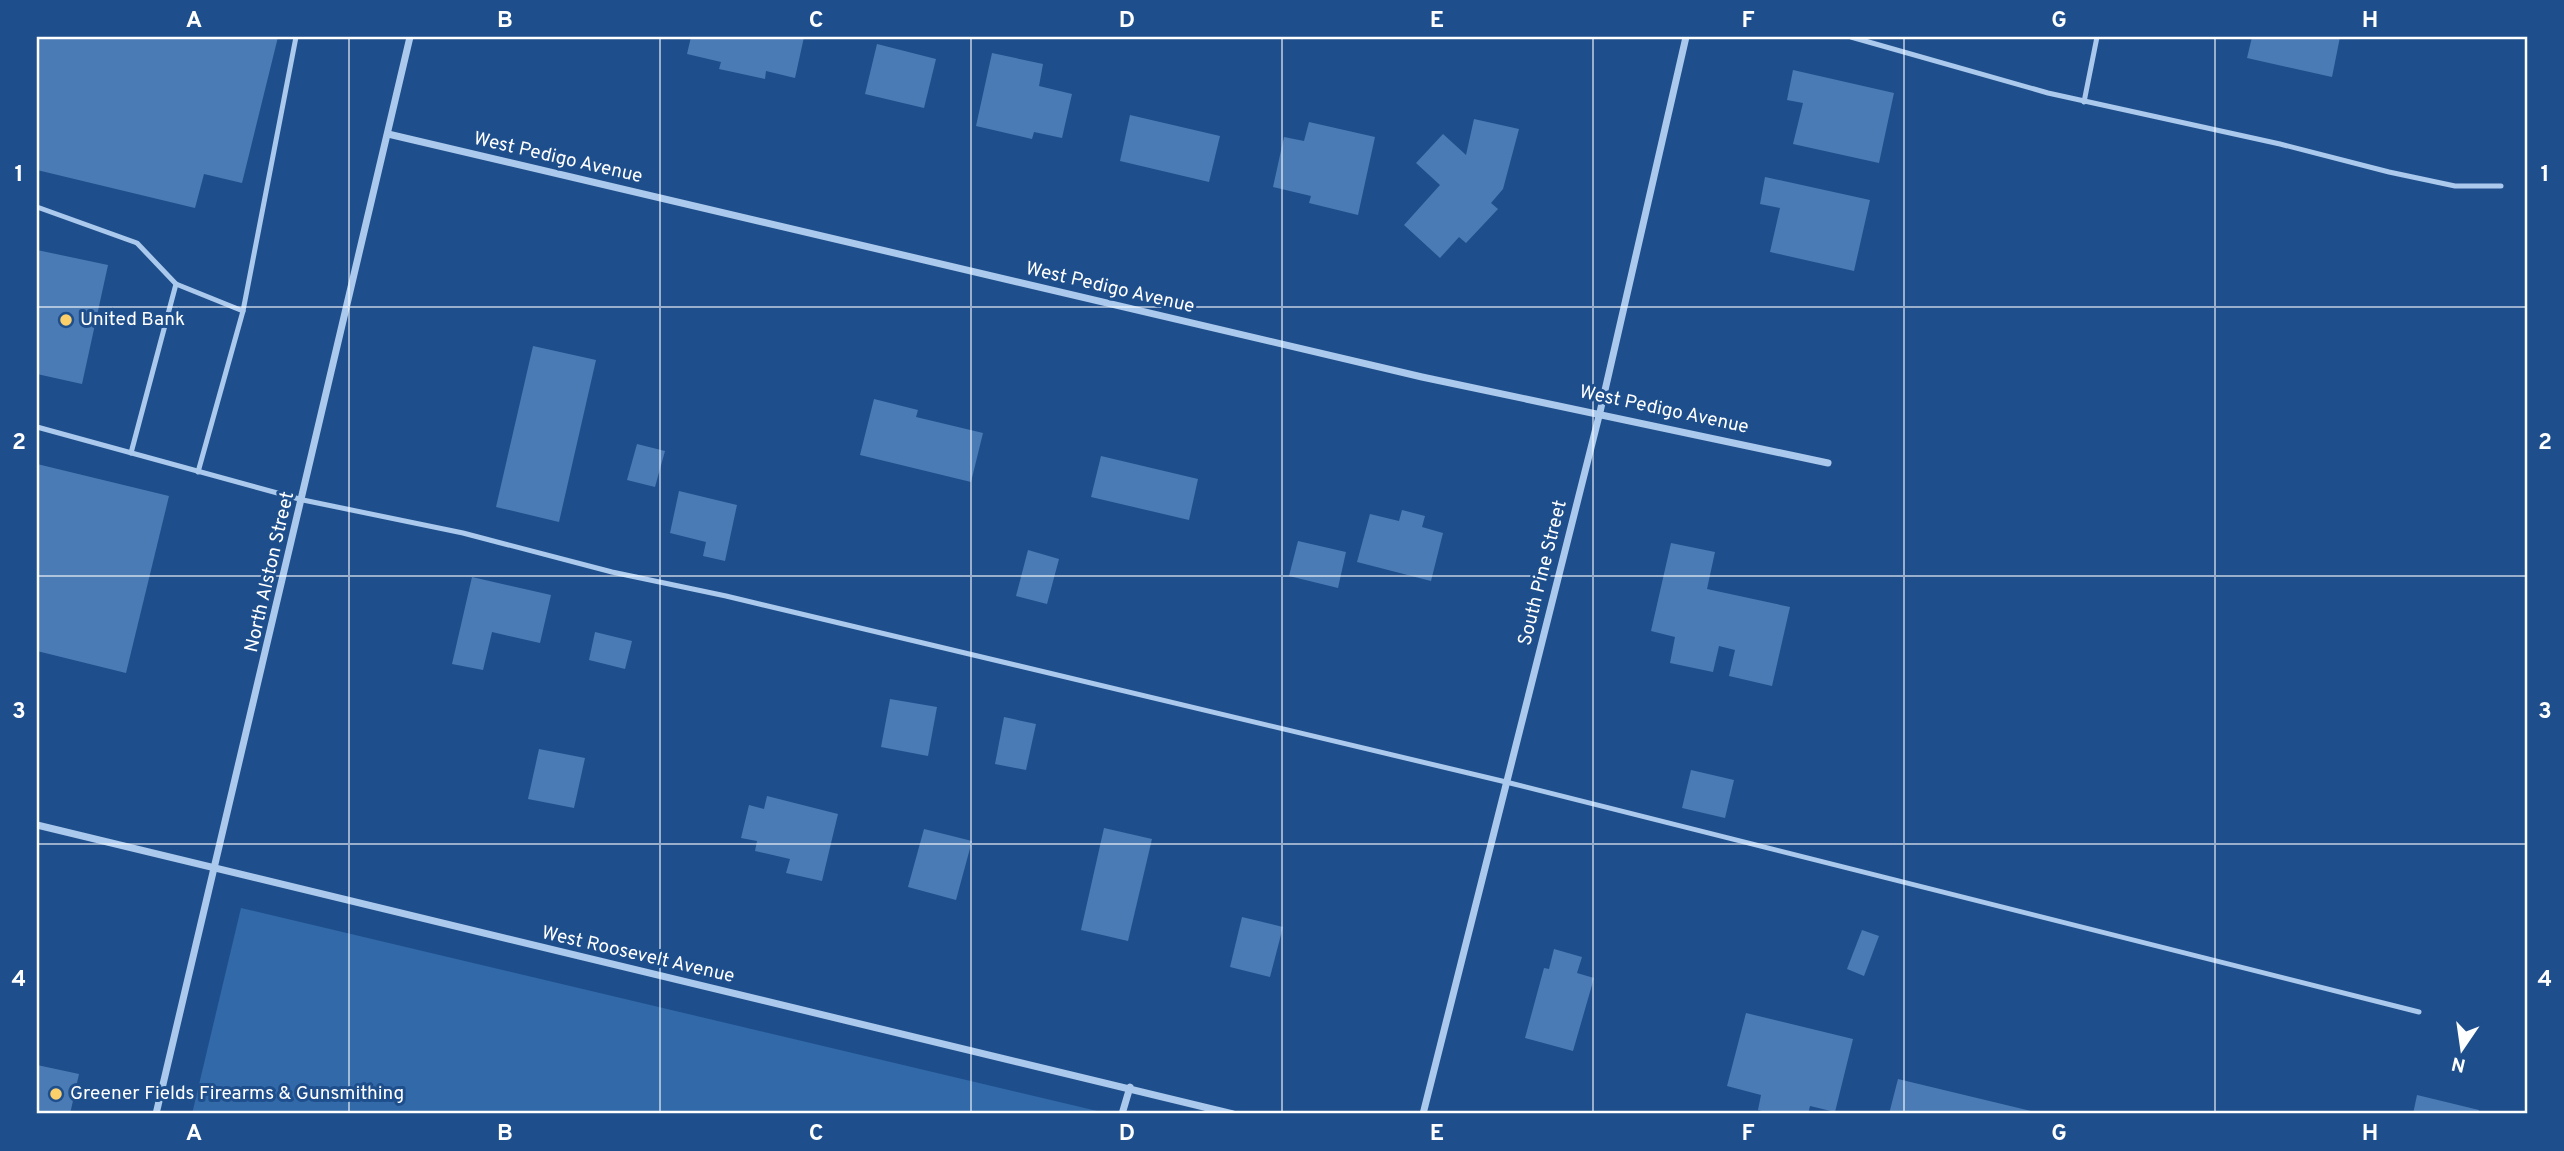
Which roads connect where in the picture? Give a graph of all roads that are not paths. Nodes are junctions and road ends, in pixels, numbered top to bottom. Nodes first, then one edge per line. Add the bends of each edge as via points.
1 (296, 37) edge
2 (410, 37) edge
3 (1686, 37) edge
4 (1851, 37) edge
5 (2096, 37) edge
6 (2084, 102) junction
7 (388, 134) junction
8 (2501, 186) dead end
9 (37, 207) edge
10 (176, 284) junction
11 (243, 311) junction
12 (1600, 412) junction
13 (37, 427) edge
14 (131, 453) junction
15 (1828, 463) dead end
16 (198, 471) junction
17 (303, 500) junction
18 (1506, 782) junction
19 (37, 825) edge
20 (217, 867) junction
21 (2420, 1012) dead end
22 (1130, 1087) junction
23 (156, 1114) edge
24 (1122, 1114) edge
25 (1233, 1114) edge
26 (1423, 1114) edge

1 - 11 lane
2 - 7 street, North Alston Street
3 - 12 street, South Pine Street
4 - 6 lane
5 - 6 lane
6 - 8 lane via 2455,186
7 - 12 street, West Pedigo Avenue via 1422,377
7 - 17 street, North Alston Street
9 - 10 lane via 137,243
10 - 11 lane
10 - 14 lane
11 - 16 lane
12 - 15 street, West Pedigo Avenue
12 - 18 street, South Pine Street
13 - 14 lane
14 - 16 lane
16 - 17 lane
17 - 18 lane via 463,533
17 - 20 street, North Alston Street
18 - 21 lane
18 - 26 street, South Pine Street
19 - 20 street, West Roosevelt Avenue
20 - 22 street, West Roosevelt Avenue
20 - 23 street, North Alston Street
22 - 24 street
22 - 25 street, West Roosevelt Avenue

